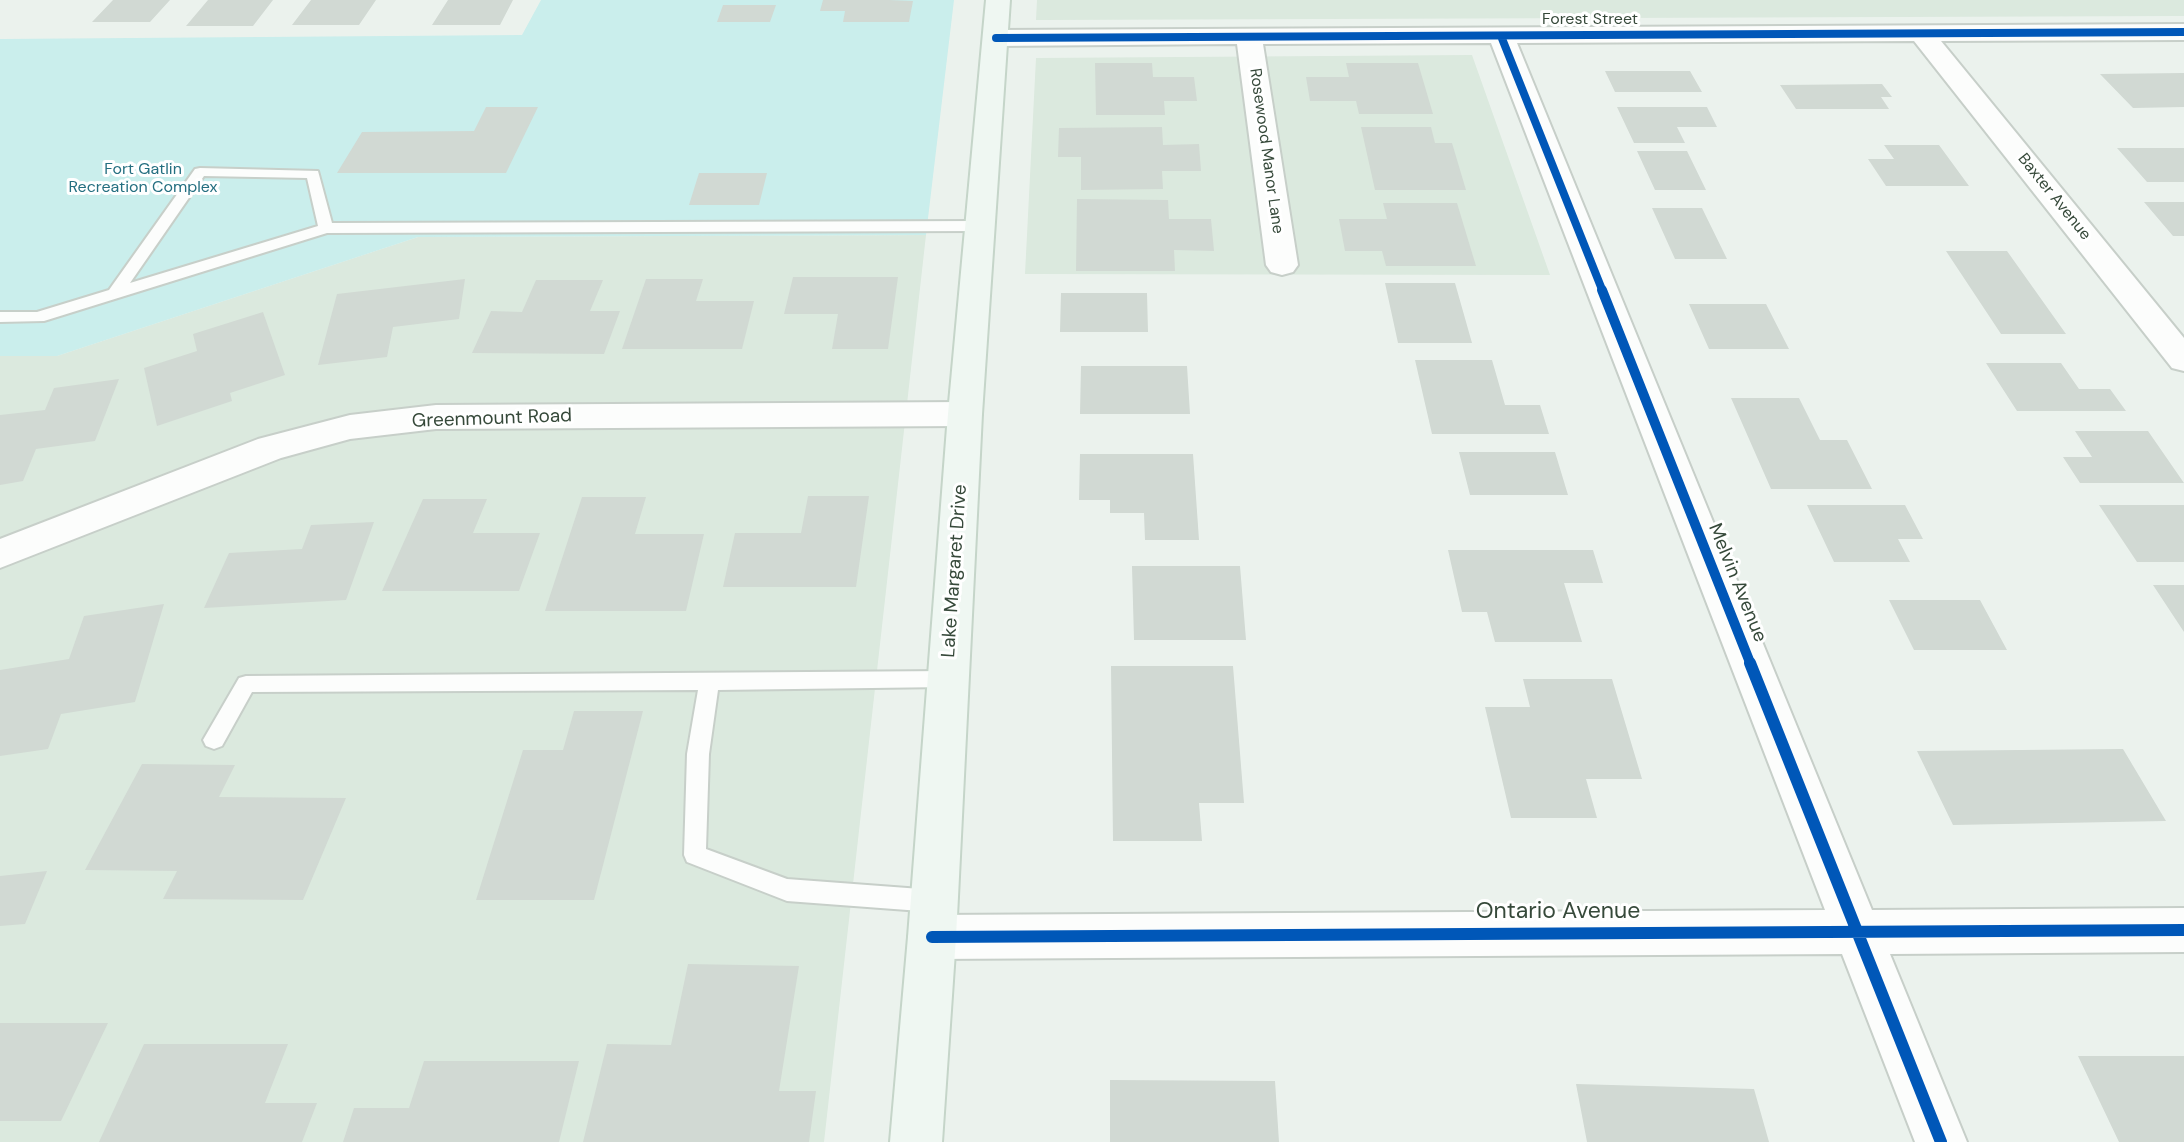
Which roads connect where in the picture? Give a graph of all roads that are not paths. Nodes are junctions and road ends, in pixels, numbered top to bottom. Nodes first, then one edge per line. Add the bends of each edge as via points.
1 (998, 0) edge
2 (2184, 32) edge
3 (1923, 35) junction
4 (1500, 36) junction
5 (1249, 37) junction
6 (996, 38) junction
7 (981, 226) junction
8 (326, 228) junction
9 (1282, 265) dead end
10 (115, 293) junction
11 (0, 317) edge
12 (2184, 360) edge
13 (965, 414) junction
14 (0, 554) edge
15 (948, 679) junction
16 (709, 683) junction
17 (214, 740) dead end
18 (933, 919) junction
19 (2184, 930) edge
20 (1857, 932) junction
21 (916, 1142) edge
22 (1941, 1142) edge

1 - 6 street, Lake Margaret Drive
2 - 3 street, Forest Street
3 - 4 street, Forest Street
3 - 12 street, Baxter Avenue
4 - 5 street, Forest Street
4 - 20 street, Melvin Avenue
5 - 6 street, Forest Street
5 - 9 street, Rosewood Manor Lane
6 - 7 street, Lake Margaret Drive
7 - 8 lane
7 - 13 street, Lake Margaret Drive
8 - 10 lane
8 - 10 lane via 313,174 200,173
10 - 11 lane via 38,317
13 - 14 street, Greenmount Road via 436,417 350,428 271,448
13 - 15 street, Lake Margaret Drive
15 - 16 lane
15 - 18 street, Lake Margaret Drive
16 - 17 lane via 246,684
16 - 18 lane via 698,754 695,855 787,890
18 - 20 street, Ontario Avenue
18 - 21 street, Lake Margaret Drive
19 - 20 street, Ontario Avenue
20 - 22 street, Melvin Avenue

